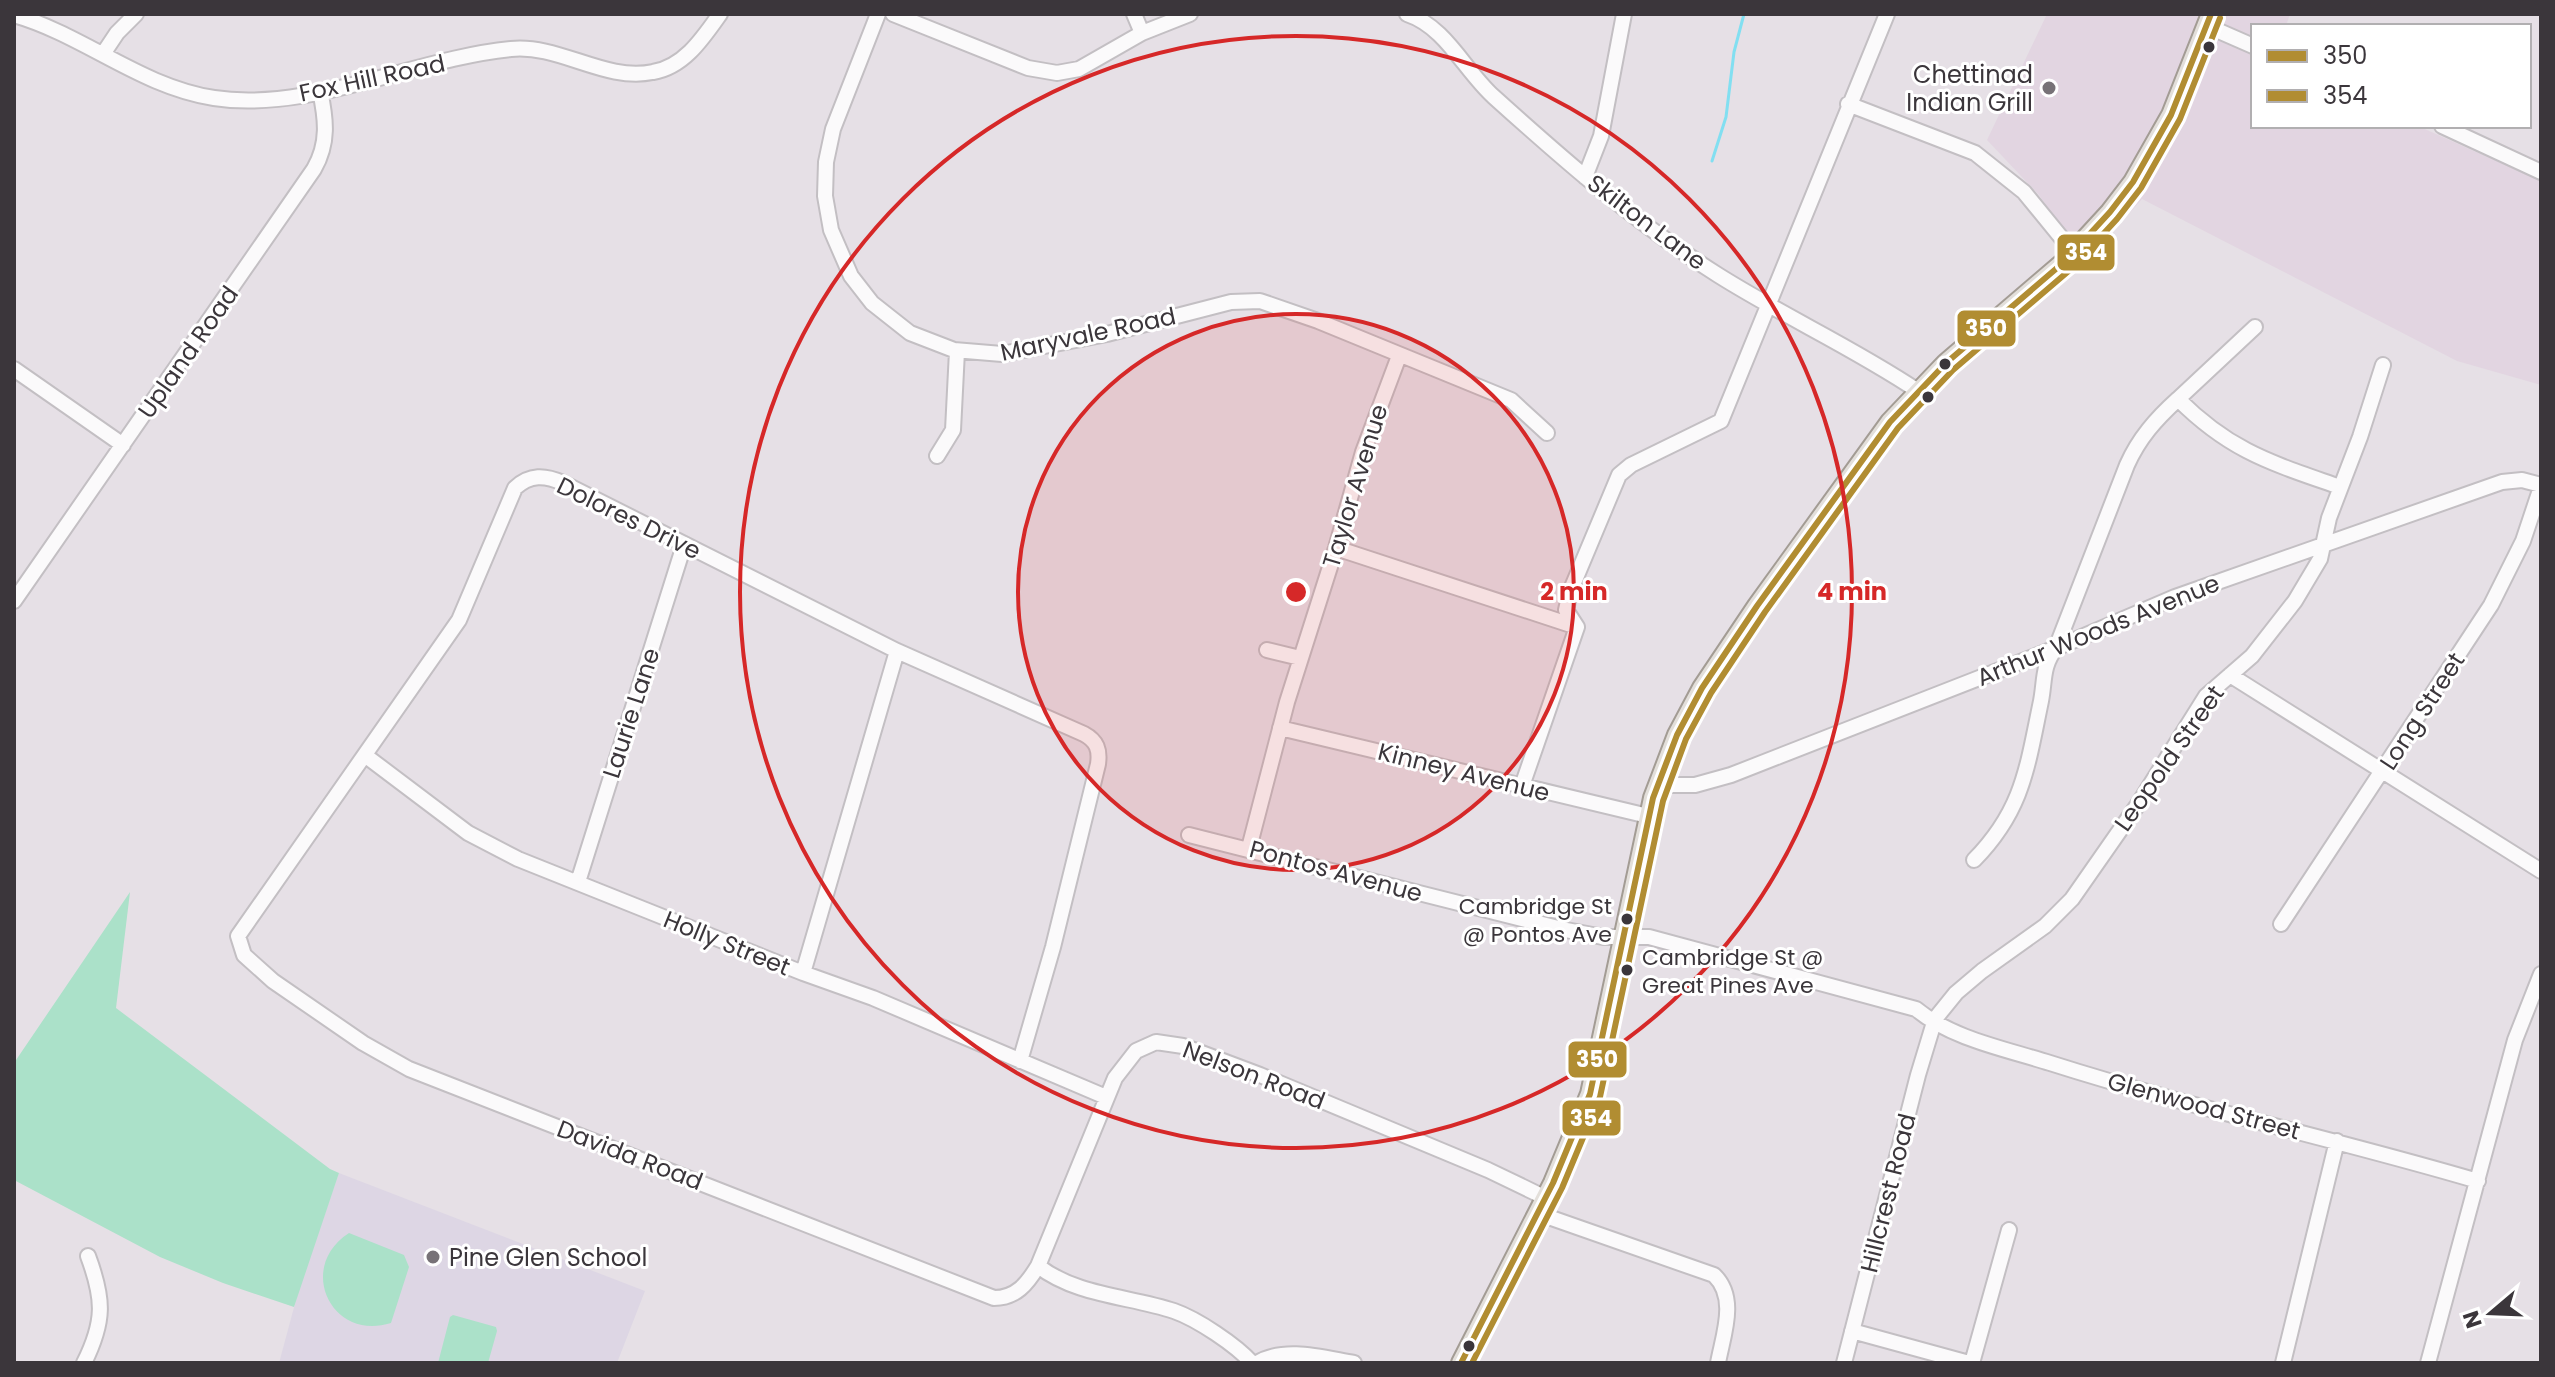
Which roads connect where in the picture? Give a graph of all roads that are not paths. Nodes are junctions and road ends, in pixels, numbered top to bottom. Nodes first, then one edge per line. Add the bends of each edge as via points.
1 (136, 14) edge
2 (720, 14) edge
3 (878, 14) edge
4 (893, 14) edge
5 (1134, 14) edge
6 (1190, 14) edge
7 (1407, 14) edge
8 (1624, 14) edge
9 (1887, 14) edge
10 (14, 15) edge
11 (2206, 18) edge
12 (1142, 33) junction
13 (2251, 45) edge
14 (103, 54) junction
15 (320, 91) junction
16 (1848, 104) junction
17 (2446, 128) edge
18 (2541, 172) edge
19 (1585, 177) junction
20 (2073, 252) junction
21 (1767, 304) junction
22 (1789, 316) junction
23 (2255, 327) dead end
24 (1757, 332) junction
25 (957, 351) junction
26 (1399, 356) junction
27 (2383, 365) dead end
28 (14, 369) edge
29 (1918, 391) junction
30 (2178, 399) junction
31 (1547, 433) dead end
32 (123, 445) junction
33 (937, 456) dead end
34 (2541, 486) edge
35 (2340, 487) junction
36 (684, 545) junction
37 (2324, 546) junction
38 (1336, 548) junction
39 (14, 601) edge
40 (1577, 627) junction
41 (2056, 648) junction
42 (1267, 650) dead end
43 (897, 651) junction
44 (1300, 658) junction
45 (2230, 675) junction
46 (1280, 728) junction
47 (366, 756) junction
48 (2382, 771) junction
49 (1657, 785) junction
50 (1522, 786) junction
51 (1648, 816) junction
52 (1189, 835) dead end
53 (1249, 848) junction
54 (1974, 860) dead end
55 (2541, 871) edge
56 (578, 882) junction
57 (2281, 924) dead end
58 (1623, 937) junction
59 (240, 946) joint
60 (803, 973) junction
61 (2541, 974) edge
62 (1933, 1023) junction
63 (1020, 1061) junction
64 (1106, 1097) junction
65 (2337, 1141) junction
66 (2478, 1181) junction
67 (1542, 1206) junction
68 (2009, 1230) dead end
69 (88, 1256) dead end
70 (1038, 1266) junction
71 (1852, 1331) junction
72 (84, 1363) edge
73 (1254, 1363) edge
74 (1354, 1363) edge
75 (1461, 1363) edge
76 (1718, 1363) edge
77 (1844, 1363) edge
78 (1970, 1363) edge
79 (2283, 1363) edge
80 (2428, 1363) edge

1 - 14 street
2 - 15 street, Fox Hill Road via 681,60 651,73 612,71 554,53 514,49
3 - 25 street, Maryvale Road via 829,145 829,221 843,261 872,303 910,333
4 - 12 street via 1051,73 1079,69
5 - 12 street
6 - 12 street
7 - 19 street, Skilton Lane via 1439,33 1480,84
8 - 19 street via 1601,136
9 - 16 street
10 - 14 street, Fox Hill Road
11 - 13 street
11 - 20 main road via 2181,92 2150,154 2110,212
14 - 15 street, Fox Hill Road via 165,85 212,98 257,100
15 - 32 street, Upland Road via 326,128 319,161
16 - 20 street via 1975,153 2024,192
16 - 21 street
17 - 18 street
19 - 21 street, Skilton Lane via 1685,254
20 - 29 main road
21 - 22 street, Skilton Lane
21 - 24 street
22 - 24 street
22 - 29 street, Skilton Lane
23 - 30 street
24 - 40 street via 1721,421 1619,475 1570,592 1566,610
25 - 26 street, Maryvale Road via 1018,352 1253,300
25 - 33 street via 953,430
26 - 31 street, Maryvale Road via 1515,402
26 - 38 street, Taylor Avenue via 1367,437
27 - 35 street, Leopold Street
28 - 32 street
29 - 49 main road via 1890,422 1712,673 1677,735
30 - 35 street via 2239,449
30 - 41 street via 2135,447
32 - 39 street, Upland Road
34 - 37 street, Arthur Woods Avenue via 2522,480 2502,482
34 - 48 street, Long Street via 2500,589
35 - 37 street, Leopold Street
36 - 43 street, Dolores Drive
36 - 47 street, Dolores Drive via 563,483 538,477 525,480 512,494 459,620
36 - 56 street, Laurie Lane
37 - 41 street, Arthur Woods Avenue via 2175,597
37 - 45 street, Leopold Street via 2310,579 2281,620
38 - 40 street
38 - 44 street, Taylor Avenue
40 - 50 street
41 - 49 street, Arthur Woods Avenue via 1731,775 1695,785
41 - 54 street via 2046,662 2016,803
42 - 44 street
43 - 60 street
43 - 63 street, Dolores Drive via 1084,734 1097,745 1098,764
44 - 46 street, Taylor Avenue
45 - 48 street
45 - 62 street, Leopold Street via 2206,696 2072,899 1956,993
46 - 50 street, Kinney Avenue
46 - 53 street, Taylor Avenue
47 - 56 street, Holly Street via 468,833
47 - 59 street, Dolores Drive via 240,930
48 - 55 street
48 - 57 street, Long Street
49 - 51 main road
50 - 51 street, Kinney Avenue
51 - 58 main road
52 - 53 street, Pontos Avenue
53 - 58 street, Pontos Avenue via 1566,930
56 - 60 street, Holly Street
58 - 62 street, Pontos Avenue via 1649,937 1916,1009
58 - 67 main road via 1590,1094
59 - 70 street, Davida Road via 273,981 409,1069 991,1298 1017,1292
60 - 63 street, Holly Street
61 - 66 street via 2515,1040
62 - 65 street, Glenwood Street via 2124,1087
62 - 71 street, Hillcrest Road
63 - 64 street, Holly Street
64 - 67 street, Nelson Road via 1136,1051 1156,1042 1177,1044 1414,1139
64 - 70 street, Nelson Road
65 - 66 street, Glenwood Street
65 - 79 street
66 - 80 street
67 - 75 main road
67 - 76 street, Nelson Road via 1714,1275 1727,1300
68 - 78 street
69 - 72 street via 100,1300 97,1329
70 - 73 street via 1076,1285 1181,1314
71 - 77 street, Hillcrest Road
71 - 78 street
73 - 74 street via 1294,1354

